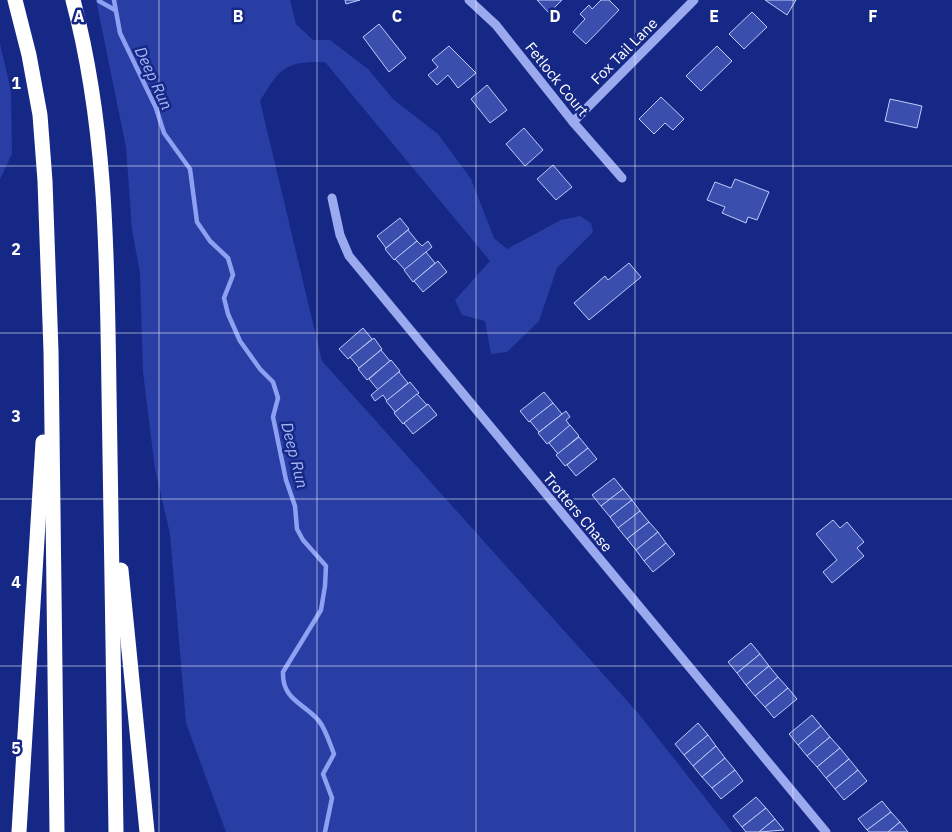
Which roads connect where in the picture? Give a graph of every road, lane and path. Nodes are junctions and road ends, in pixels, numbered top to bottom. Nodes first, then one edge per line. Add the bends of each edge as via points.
1 (15, 0) edge
2 (72, 0) edge
3 (469, 0) edge
4 (694, 0) edge
5 (573, 122) junction
6 (622, 178) dead end
7 (332, 198) dead end
8 (51, 351) junction
9 (110, 439) junction
10 (19, 832) edge
11 (57, 832) edge
12 (116, 832) edge
13 (147, 832) edge
14 (826, 832) edge

1 - 8 highway via 40,115 46,181
2 - 9 highway via 94,100 103,180
3 - 5 street, Fetlock Court via 496,25
4 - 5 street, Fox Tail Lane
5 - 6 street, Fetlock Court
7 - 14 street, Trotters Chase via 340,235 349,256
8 - 10 highway via 36,531
8 - 11 highway
9 - 12 highway
9 - 13 highway

